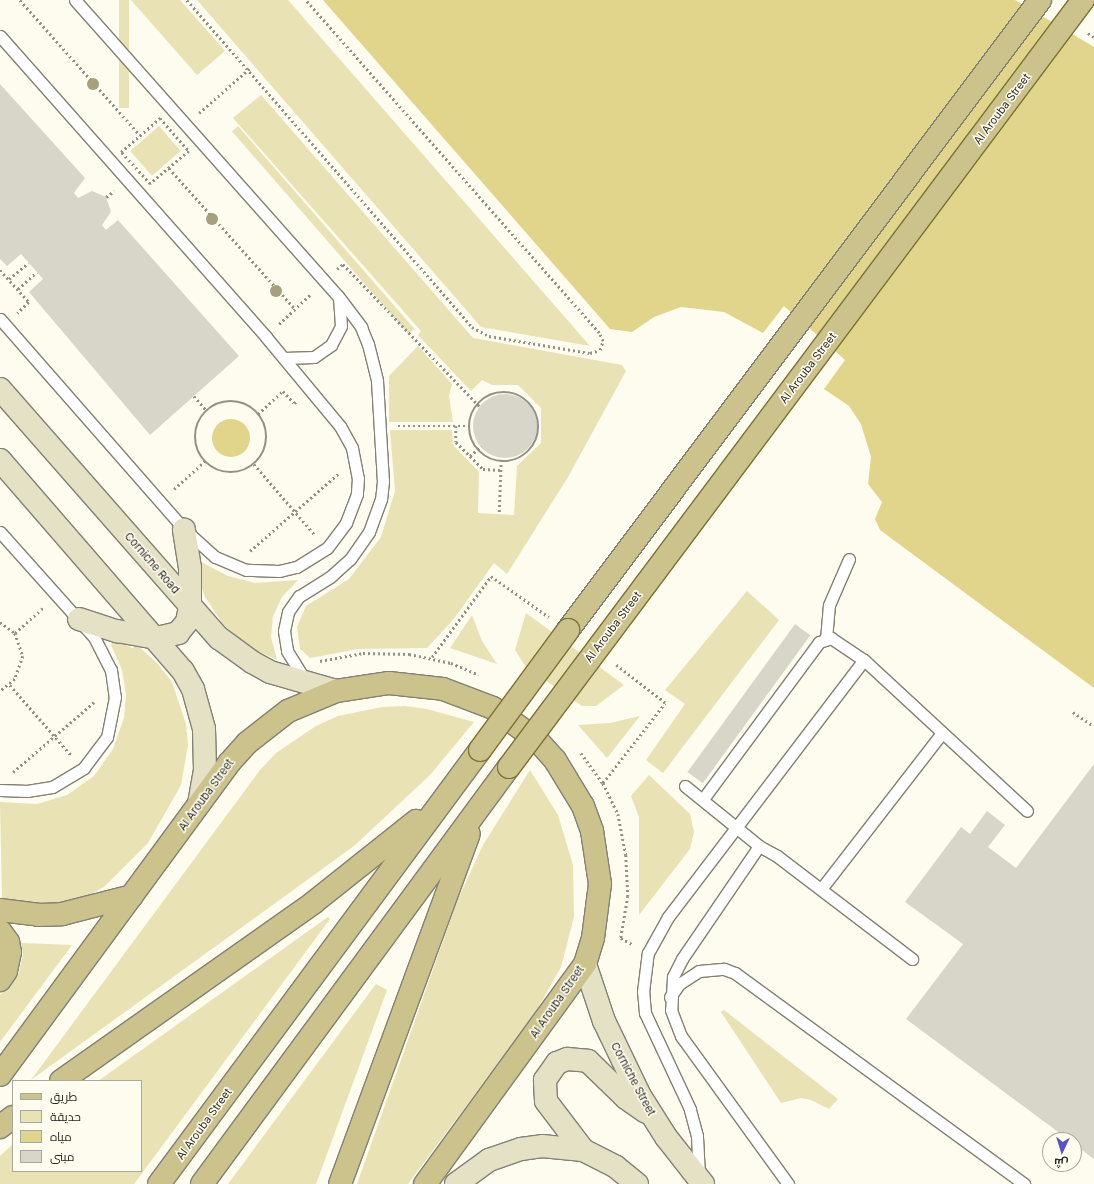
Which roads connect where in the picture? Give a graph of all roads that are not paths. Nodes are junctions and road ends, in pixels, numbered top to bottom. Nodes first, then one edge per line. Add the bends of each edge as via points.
1 (75, 0) edge
2 (1040, 0) edge
3 (1083, 0) edge
4 (0, 36) edge
5 (338, 296) junction
6 (2, 321) edge
7 (284, 358) junction
8 (0, 389) edge
9 (0, 460) edge
10 (184, 529) junction
11 (0, 532) edge
12 (849, 559) dead end
13 (190, 607) junction
14 (79, 618) junction
15 (158, 638) junction
16 (826, 639) junction
17 (864, 660) junction
18 (310, 684) junction
19 (336, 691) junction
20 (942, 733) junction
21 (685, 786) dead end
22 (0, 790) edge
23 (446, 795) junction
24 (703, 799) junction
25 (199, 804) junction
26 (478, 810) junction
27 (1027, 811) dead end
28 (737, 825) junction
29 (759, 846) junction
30 (820, 889) junction
31 (132, 896) junction
32 (0, 910) edge
33 (0, 932) edge
34 (912, 959) dead end
35 (585, 964) junction
36 (0, 980) edge
37 (670, 997) junction
38 (0, 1075) edge
39 (62, 1080) edge
40 (652, 1116) junction
41 (12, 1118) edge
42 (0, 1127) edge
43 (583, 1150) junction
44 (701, 1182) edge
45 (159, 1184) edge
46 (202, 1184) edge
47 (340, 1184) edge
48 (425, 1184) edge
49 (456, 1184) edge
50 (637, 1184) edge
51 (788, 1184) edge
52 (1024, 1184) edge

1 - 5 lane
2 - 23 main road, Al Arouba Street, bridge
3 - 26 main road, Al Arouba Street, bridge
4 - 7 lane
5 - 7 lane via 342,316 337,336 331,344 314,357
5 - 18 lane via 360,326 374,362 383,481 376,516 359,548 340,569 299,596 288,612 284,631 287,652 296,669
6 - 10 lane
7 - 10 lane via 340,426 352,448 357,462 357,494 346,523 327,548 296,567 279,571 246,570 215,557
8 - 13 main road, Corniche Road
9 - 15 main road
10 - 13 main road via 190,568
11 - 14 lane
12 - 16 lane via 829,605
13 - 15 main road via 187,622 178,633
13 - 18 main road, Corniche Road via 218,638 252,662
14 - 15 main road via 117,631
14 - 22 lane via 98,642 111,670 115,697 111,724 100,748 84,768 52,787 28,792
15 - 25 main road via 183,671 200,709 206,750
16 - 17 lane via 836,639
16 - 24 lane via 819,642
17 - 20 lane
17 - 28 lane
18 - 19 main road, Corniche Road
19 - 25 main road, Al Arouba Street via 288,711 267,726 230,762
19 - 35 main road, Al Arouba Street via 389,683 443,689 494,708 516,723 546,750 570,782 583,806 598,858 598,912
20 - 27 lane
20 - 30 lane
21 - 24 lane
23 - 39 main road via 351,875
23 - 45 main road, Al Arouba Street
24 - 28 lane
25 - 31 main road, Al Arouba Street
26 - 46 main road, Al Arouba Street
26 - 47 main road
28 - 29 lane
28 - 44 lane via 668,917 648,953 645,969 645,1013 694,1122
29 - 30 lane
29 - 37 lane via 682,959 673,977
30 - 34 lane
31 - 32 main road via 62,914 32,915
31 - 38 main road, Al Arouba Street
33 - 36 main road via 8,942 10,952 8,966
35 - 40 main road, Corniche Street via 615,1047
35 - 48 main road, Al Arouba Street
37 - 51 lane via 671,1010 681,1036
37 - 52 lane via 679,984 699,971 718,969 735,973
40 - 43 main road via 626,1098 588,1061 567,1059 557,1063 545,1080 546,1101
40 - 44 main road, Corniche Street
41 - 42 main road
43 - 49 main road via 562,1146 521,1149 490,1160
43 - 50 main road via 616,1167

